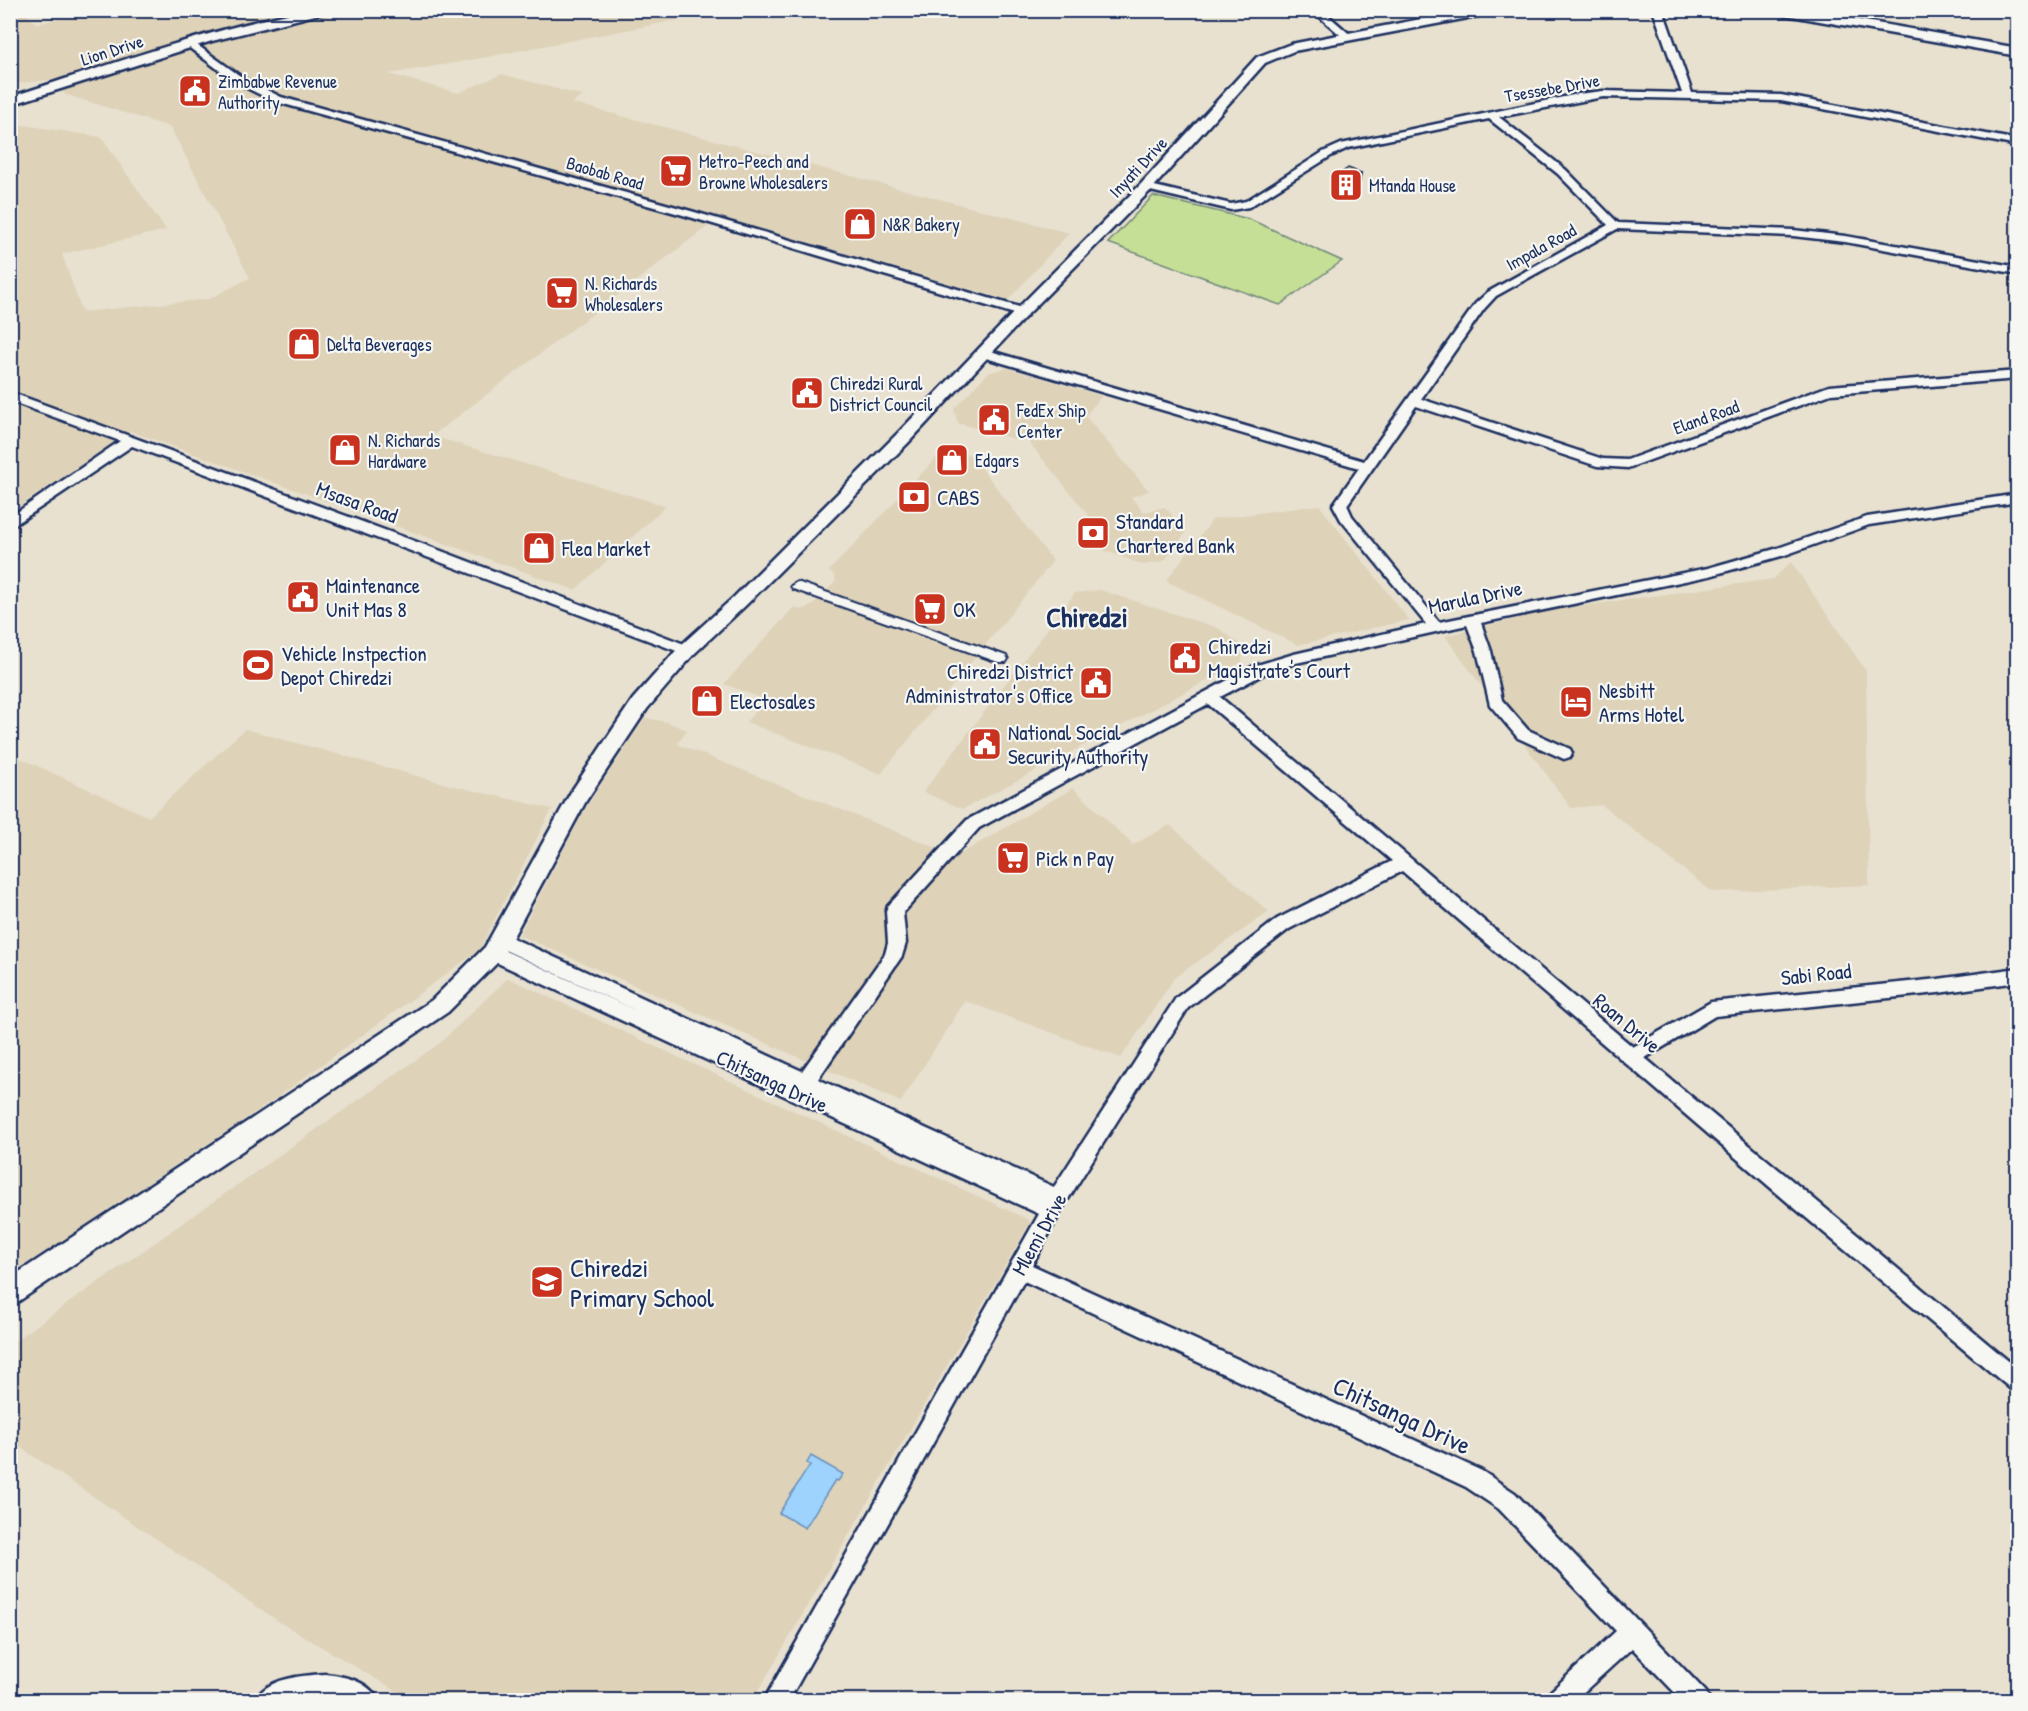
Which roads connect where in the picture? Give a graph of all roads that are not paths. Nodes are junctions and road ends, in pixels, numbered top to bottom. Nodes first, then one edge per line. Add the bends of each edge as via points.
1 (329, 10) edge
2 (1316, 10) edge
3 (1489, 10) edge
4 (1658, 10) edge
5 (1780, 10) edge
6 (1349, 38) junction
7 (190, 44) junction
8 (2018, 52) edge
9 (1688, 95) junction
10 (10, 101) edge
11 (1490, 115) junction
12 (2018, 142) edge
13 (1146, 187) junction
14 (1615, 226) junction
15 (2018, 271) edge
16 (1022, 312) junction
17 (983, 353) junction
18 (2018, 375) edge
19 (10, 396) edge
20 (1413, 401) junction
21 (130, 441) junction
22 (1366, 466) junction
23 (2018, 498) edge
24 (10, 524) edge
25 (797, 586) dead end
26 (1472, 619) junction
27 (1436, 627) junction
28 (687, 650) junction
29 (1002, 659) dead end
30 (1209, 696) junction
31 (1564, 753) dead end
32 (1403, 863) junction
33 (496, 947) junction
34 (2018, 975) edge
35 (1632, 1057) junction
36 (806, 1081) junction
37 (1055, 1204) junction
38 (1020, 1269) junction
39 (10, 1293) edge
40 (2018, 1382) edge
41 (1632, 1632) junction
42 (268, 1701) edge
43 (365, 1701) edge
44 (776, 1701) edge
45 (1558, 1701) edge
46 (1698, 1701) edge

1 - 7 street, Lion Drive
2 - 6 street
3 - 6 street, Inyati Drive
4 - 9 street
5 - 8 street
6 - 13 street, Inyati Drive via 1291,48 1261,60
7 - 10 street, Lion Drive
7 - 16 street, Baobab Road via 239,80 277,99
9 - 11 street, Tsessebe Drive via 1603,94
9 - 12 street, Tsessebe Drive via 1800,101
11 - 13 street, Tsessebe Drive via 1345,146 1249,204 1231,207
11 - 14 street via 1562,172
13 - 16 street, Inyati Drive
14 - 15 street via 1793,233
14 - 20 street, Impala Road via 1492,294
16 - 17 street, Inyati Drive
17 - 22 street
17 - 28 street, Inyati Drive via 806,537
18 - 20 street, Eland Road via 1829,390 1618,465
19 - 21 street, Msasa Road
20 - 22 street, Impala Road
21 - 24 street
21 - 28 street, Msasa Road
22 - 27 street, Impala Road via 1340,505 1342,510
23 - 26 street, Marula Drive via 1867,521 1709,572
25 - 29 street
26 - 27 street, Marula Drive
26 - 31 street via 1495,701 1523,734
27 - 30 street, Marula Drive via 1294,659 1260,670
28 - 33 street, Inyati Drive via 640,704 578,798
30 - 32 street, Roan Drive
30 - 36 street, Marula Drive via 973,824 894,911 897,943 893,956
32 - 35 street, Roan Drive
32 - 37 street, Mlemi Drive via 1282,924 1182,1003
33 - 36 street
33 - 37 street, Chitsanga Drive
33 - 39 street, Inyati Drive via 440,1006
34 - 35 street, Sabi Road via 1711,1009
35 - 40 street, Roan Drive
36 - 37 street
37 - 38 street, Mlemi Drive
38 - 41 street, Chitsanga Drive via 1474,1479 1507,1501
38 - 44 street, Mlemi Drive
41 - 45 street
41 - 46 street, Chitsanga Drive
42 - 43 street via 297,1689 319,1686 345,1688

